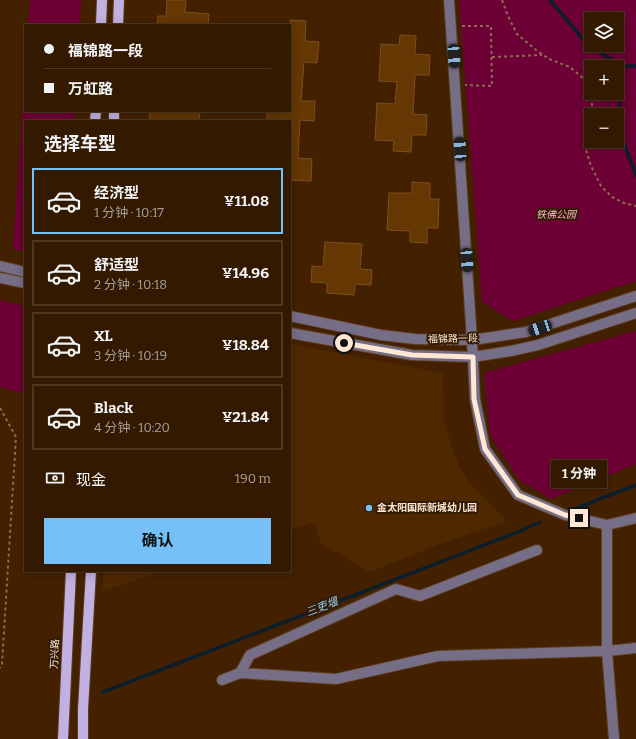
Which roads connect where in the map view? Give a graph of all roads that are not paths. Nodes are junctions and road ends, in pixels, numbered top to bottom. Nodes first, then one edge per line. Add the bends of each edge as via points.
1 (102, 0) edge
2 (119, 0) edge
3 (450, 0) edge
4 (100, 24) edge
5 (118, 24) edge
6 (0, 266) edge
7 (24, 272) edge
8 (0, 278) edge
9 (24, 283) edge
10 (636, 296) edge
11 (636, 313) edge
12 (291, 316) edge
13 (291, 333) edge
14 (472, 340) junction
15 (473, 357) junction
16 (636, 518) edge
17 (607, 525) junction
18 (537, 550) dead end
19 (72, 572) edge
20 (91, 572) edge
21 (636, 648) edge
22 (607, 651) junction
23 (240, 673) junction
24 (222, 680) dead end
25 (63, 739) edge
26 (83, 739) edge
27 (614, 739) edge

1 - 4 main road
2 - 5 main road
3 - 14 street
6 - 7 street
8 - 9 street
10 - 14 street, 福锦路一段 via 526,332
11 - 15 street, 福锦路一段 via 538,345
12 - 14 street, 福锦路一段 via 381,335 415,339
13 - 15 street, 福锦路一段 via 412,355
14 - 15 street
15 - 17 street via 474,399 485,449 518,495 565,515
16 - 17 street
17 - 22 street
18 - 23 street via 420,596 396,589 250,655
19 - 25 main road, 万兴路
20 - 26 main road
21 - 22 street
22 - 23 street via 438,656 336,679
22 - 27 street
23 - 24 street

